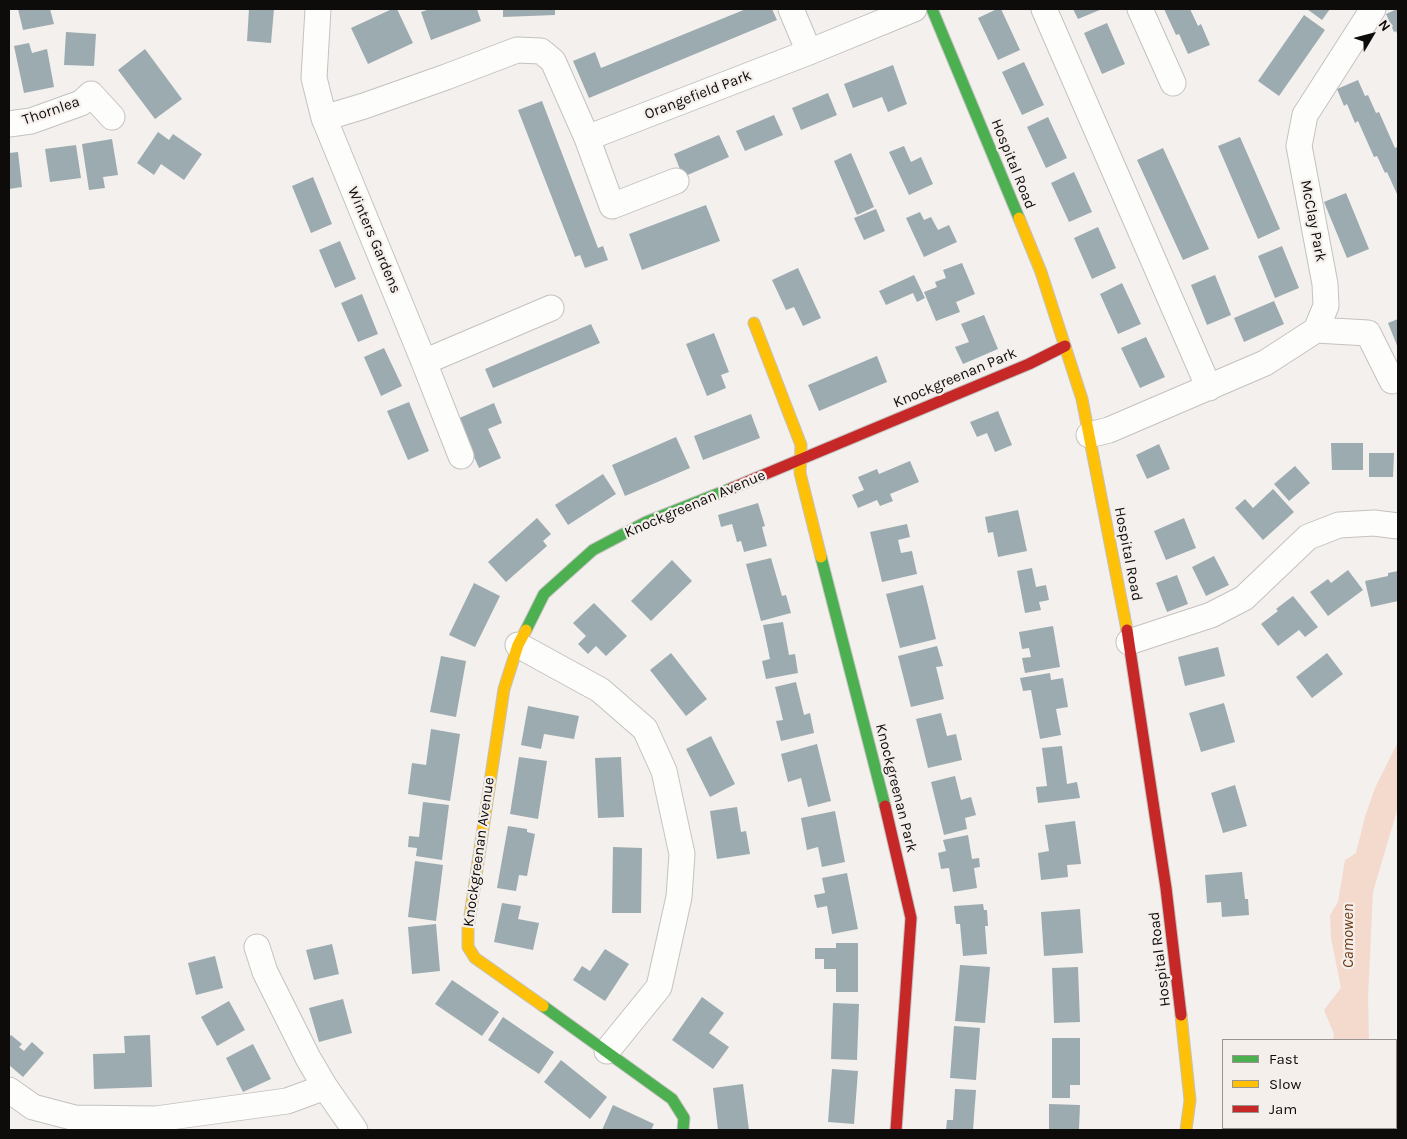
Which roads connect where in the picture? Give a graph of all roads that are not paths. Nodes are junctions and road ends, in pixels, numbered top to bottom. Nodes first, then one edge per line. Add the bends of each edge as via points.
1 (318, 9) edge
2 (791, 9) edge
3 (914, 9) edge
4 (932, 9) edge
5 (1044, 9) edge
6 (1140, 9) edge
7 (1373, 9) edge
8 (809, 52) junction
9 (1173, 83) dead end
10 (112, 117) dead end
11 (324, 118) junction
12 (9, 124) edge
13 (587, 138) junction
14 (676, 181) dead end
15 (551, 308) dead end
16 (754, 322) dead end
17 (1316, 330) junction
18 (1065, 346) junction
19 (424, 362) junction
20 (1398, 378) edge
21 (1209, 388) junction
22 (1089, 435) junction
23 (461, 456) dead end
24 (801, 460) junction
25 (1398, 526) edge
26 (1129, 642) junction
27 (518, 645) junction
28 (257, 947) dead end
29 (607, 1051) junction
30 (325, 1087) junction
31 (9, 1090) edge
32 (355, 1130) edge
33 (683, 1130) edge
34 (896, 1130) edge
35 (1186, 1130) edge

1 - 11 street, Winters Gardens via 314,78
2 - 8 street
3 - 8 street, Orangefield Park
4 - 18 street, Hospital Road via 1041,272
5 - 21 street
6 - 9 street
7 - 17 street, McClay Park via 1305,116 1299,146 1325,284 1326,306
8 - 13 street, Orangefield Park
10 - 12 street, Thornlea via 92,94 81,103 48,115
11 - 13 street via 517,50 541,51 553,61
11 - 19 street, Winters Gardens
13 - 14 street via 612,206
15 - 19 street
16 - 24 street, Knockgreenan Park via 801,445
17 - 20 street via 1368,333 1392,380
17 - 21 street via 1265,363
18 - 22 street, Hospital Road via 1082,399
18 - 24 street, Knockgreenan Park
19 - 23 street, Winters Gardens
21 - 22 street via 1109,430
22 - 26 street, Hospital Road
24 - 27 street, Knockgreenan Avenue via 646,522 593,550 544,594
24 - 34 street, Knockgreenan Park via 800,473 878,774 911,918
25 - 26 street via 1374,523 1339,525 1308,537 1244,598 1211,615
26 - 35 street, Hospital Road via 1175,957 1190,1100
27 - 29 street, Knockgreenan Avenue via 504,688 468,947 475,958
27 - 29 street via 600,690 646,729 664,771 682,854 679,897 659,987
28 - 30 street via 265,972
29 - 33 street, Knockgreenan Avenue via 672,1099 684,1118
30 - 31 street via 287,1101 156,1119 75,1118 32,1107
30 - 32 street

